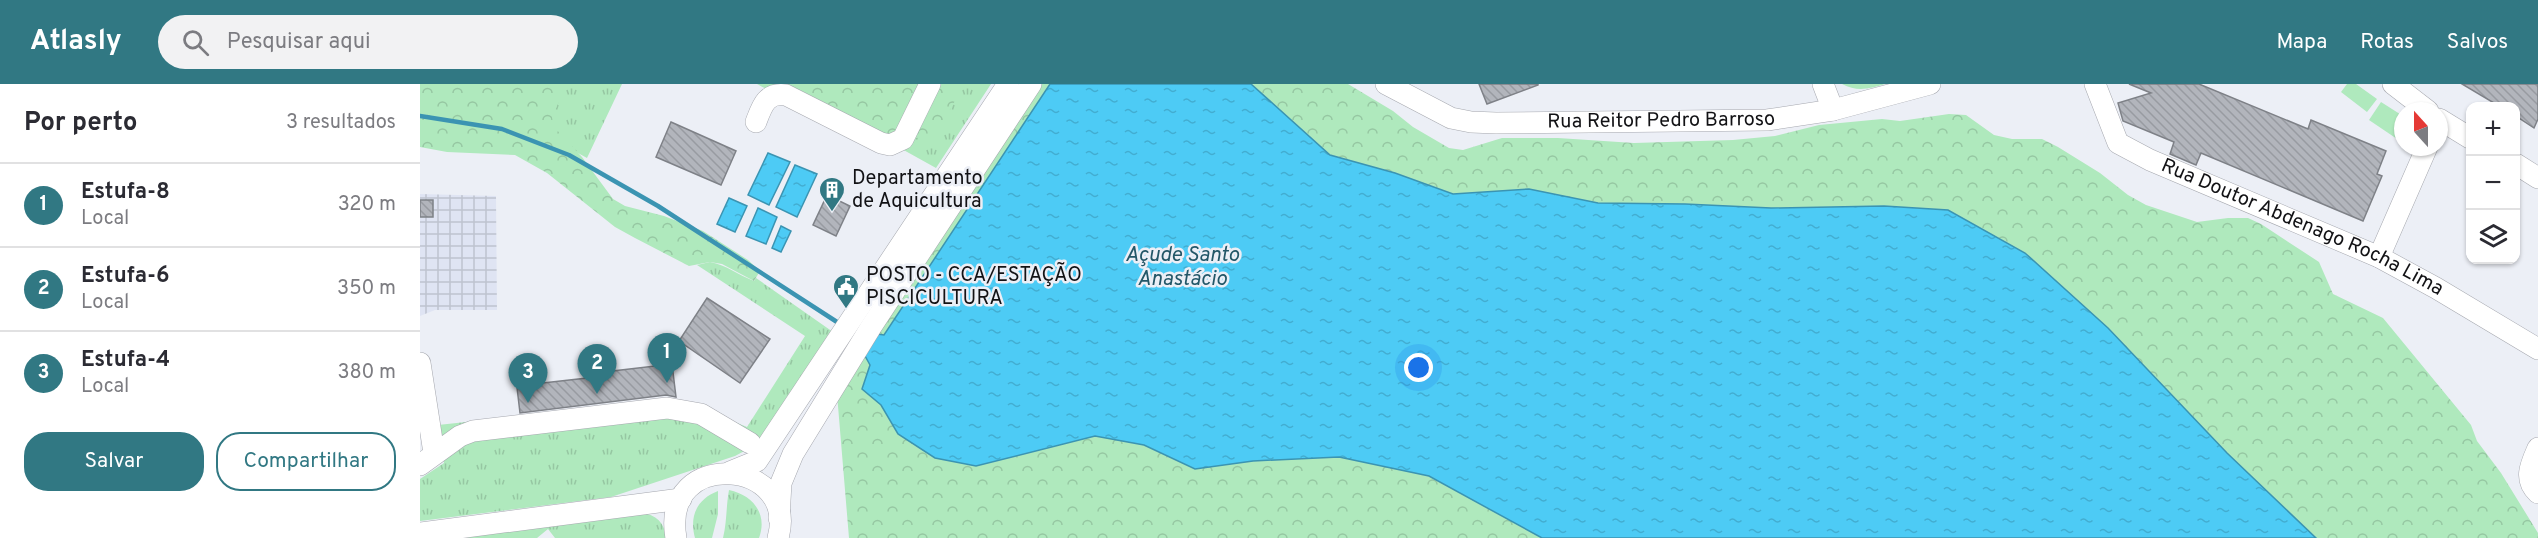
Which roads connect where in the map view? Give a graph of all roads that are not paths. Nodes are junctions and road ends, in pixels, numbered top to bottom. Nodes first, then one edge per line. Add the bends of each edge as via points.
1 (930, 84) edge
2 (1008, 84) edge
3 (1031, 84) edge
4 (1823, 84) edge
5 (1930, 84) edge
6 (2095, 84) edge
7 (2393, 84) edge
8 (1392, 86) edge
9 (2416, 102) edge
10 (1833, 110) junction
11 (756, 122) dead end
12 (2448, 125) edge
13 (2466, 136) edge
14 (2423, 156) edge
15 (2520, 167) edge
16 (2538, 178) edge
17 (2379, 257) junction
18 (862, 322) junction
19 (848, 344) junction
20 (2538, 349) edge
21 (420, 363) edge
22 (750, 443) dead end
23 (2538, 448) edge
24 (427, 459) edge
25 (730, 472) junction
26 (2538, 493) edge
27 (681, 500) junction
28 (779, 528) edge
29 (420, 533) edge
30 (676, 538) edge

1 - 11 street via 903,139 890,145 786,95 767,99
2 - 18 street
3 - 18 street
4 - 10 street
5 - 10 street, Rua Reitor Pedro Barroso
6 - 17 street, Rua Doutor Abdenago Rocha Lima via 2114,137 2124,147
7 - 9 street
8 - 10 street, Rua Reitor Pedro Barroso via 1451,118 1471,122 1767,120
12 - 13 street
14 - 17 street
15 - 16 street
17 - 20 street, Rua Doutor Abdenago Rocha Lima
18 - 19 street
19 - 25 street via 757,461
19 - 28 street via 781,483
21 - 24 street
22 - 24 street via 701,414 667,408 487,428 460,436
23 - 26 street via 2529,469 2529,480
25 - 27 street via 713,474 697,482
25 - 28 street via 747,476 767,490 775,503
27 - 29 street
27 - 30 street via 674,526

